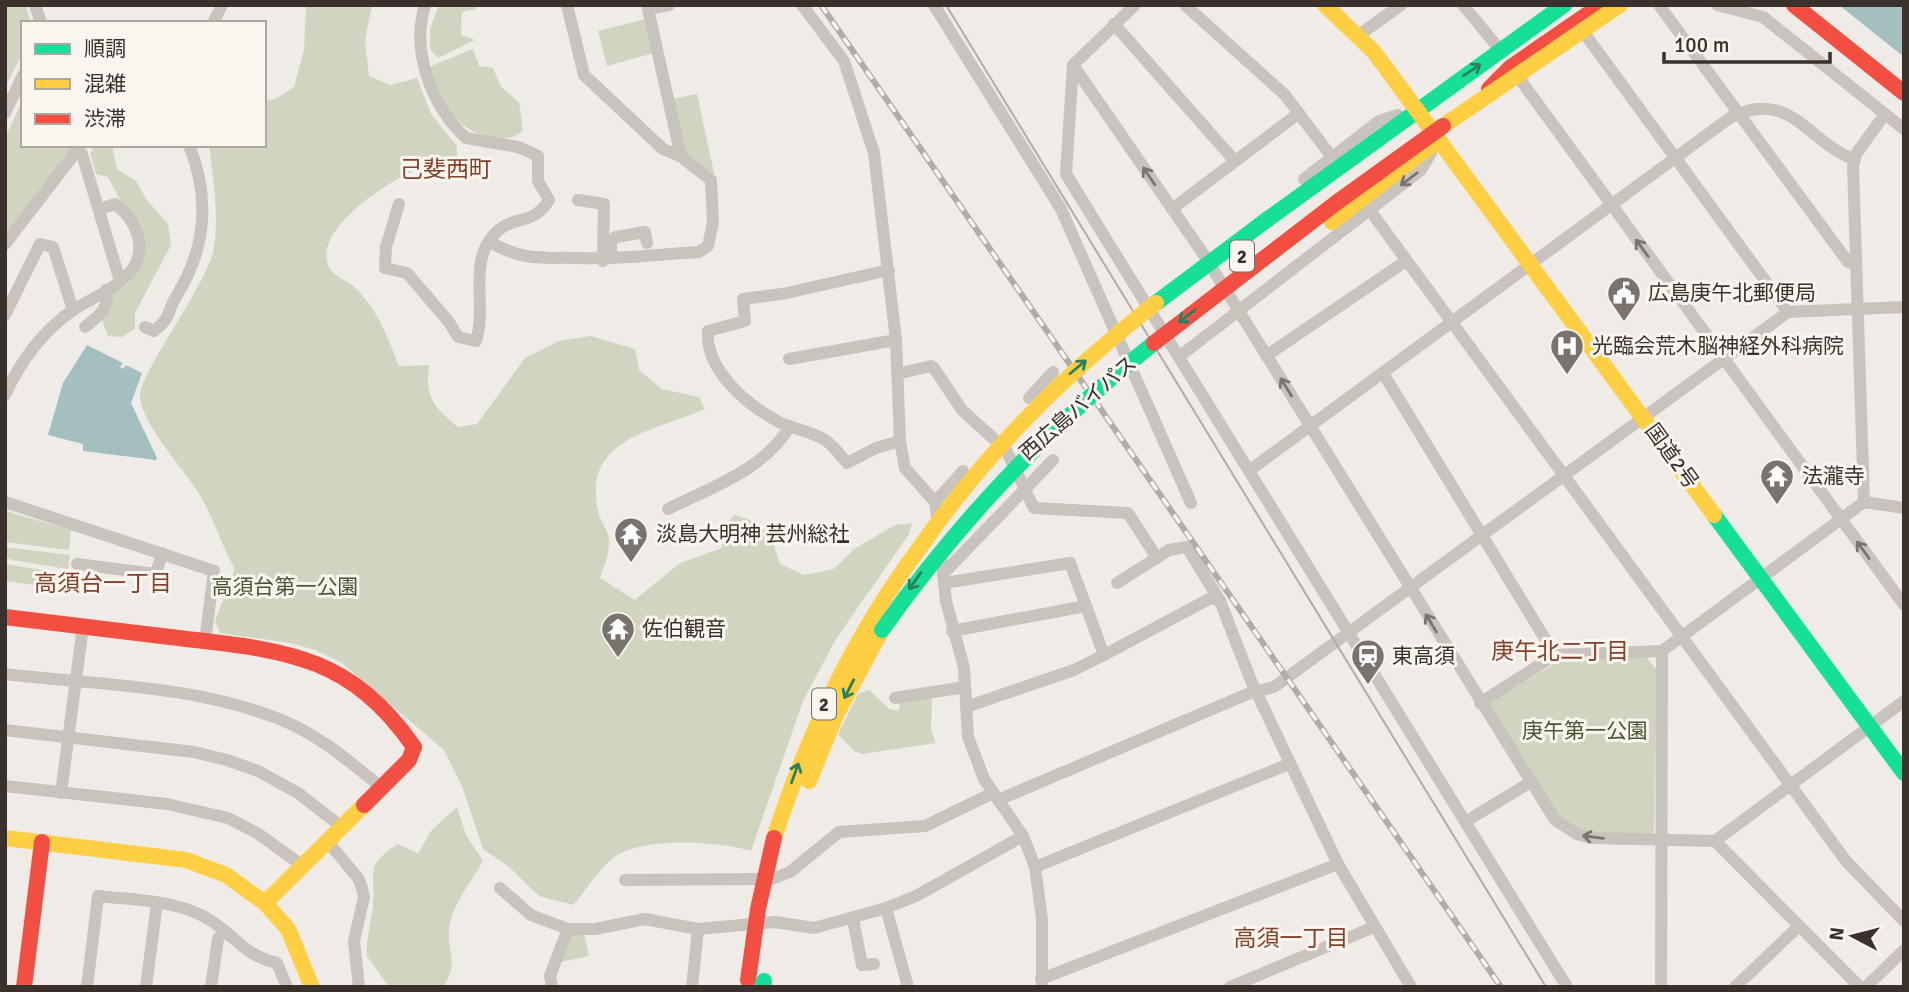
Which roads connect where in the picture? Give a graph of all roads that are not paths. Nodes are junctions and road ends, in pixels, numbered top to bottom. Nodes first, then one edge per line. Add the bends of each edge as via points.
1 (425, 5) edge
2 (567, 5) edge
3 (669, 5) edge
4 (802, 5) edge
5 (934, 5) edge
6 (1135, 5) edge
7 (1185, 5) edge
8 (1325, 5) edge
9 (1401, 5) edge
10 (1463, 5) edge
11 (1564, 5) edge
12 (1599, 5) edge
13 (1620, 5) edge
14 (1658, 5) edge
15 (1717, 5) edge
16 (1794, 5) edge
17 (1765, 11) edge
18 (1577, 22) junction
19 (1114, 24) junction
20 (1359, 35) junction
21 (1501, 51) junction
22 (1073, 65) junction
23 (1511, 67) junction
24 (21, 79) edge
25 (1904, 93) edge
26 (1416, 109) junction
27 (5, 113) edge
28 (1299, 113) junction
29 (1738, 114) junction
30 (1885, 114) junction
31 (1904, 129) edge
32 (1439, 140) junction
33 (190, 147) edge
34 (1331, 156) junction
35 (682, 157) junction
36 (1674, 159) junction
37 (1853, 159) junction
38 (1234, 160) junction
39 (578, 200) dead end
40 (399, 204) dead end
41 (1611, 206) junction
42 (100, 209) junction
43 (1172, 209) junction
44 (1369, 209) junction
45 (490, 242) junction
46 (647, 243) dead end
47 (5, 244) edge
48 (1204, 255) junction
49 (607, 260) junction
50 (1406, 261) junction
51 (1855, 264) junction
52 (1532, 265) junction
53 (889, 270) junction
54 (120, 281) junction
55 (106, 290) junction
56 (1143, 298) junction
57 (1904, 307) edge
58 (1857, 309) junction
59 (73, 310) junction
60 (1237, 310) junction
61 (1788, 312) junction
62 (5, 315) edge
63 (1452, 323) junction
64 (85, 327) dead end
65 (145, 327) dead end
66 (896, 340) junction
67 (1180, 356) junction
68 (1266, 356) junction
69 (789, 359) dead end
70 (1724, 359) junction
71 (1053, 372) dead end
72 (897, 373) junction
73 (1383, 373) junction
74 (9, 375) edge
75 (5, 396) edge
76 (1644, 418) junction
77 (790, 426) junction
78 (1310, 427) junction
79 (994, 436) junction
80 (900, 442) junction
81 (1053, 460) dead end
82 (1250, 470) junction
83 (1006, 473) junction
84 (1565, 475) junction
85 (1024, 489) junction
86 (5, 502) edge
87 (935, 502) junction
88 (1864, 502) junction
89 (1191, 503) dead end
90 (1904, 508) edge
91 (668, 509) dead end
92 (1841, 519) junction
93 (1482, 536) junction
94 (920, 546) junction
95 (162, 553) junction
96 (1157, 558) junction
97 (77, 564) dead end
98 (1760, 578) junction
99 (943, 579) junction
100 (1117, 583) dead end
101 (1410, 589) junction
102 (1220, 601) junction
103 (1904, 605) edge
104 (1086, 606) junction
105 (5, 617) edge
106 (83, 626) junction
107 (952, 631) junction
108 (1350, 633) junction
109 (1681, 635) junction
110 (205, 641) junction
111 (1662, 651) junction
112 (1104, 655) junction
113 (1555, 656) junction
114 (5, 674) edge
115 (76, 682) junction
116 (965, 687) junction
117 (1257, 692) junction
118 (895, 698) dead end
119 (1904, 701) edge
120 (1480, 703) junction
121 (965, 707) junction
122 (1869, 726) junction
123 (5, 730) edge
124 (69, 738) junction
125 (1289, 764) junction
126 (1904, 773) edge
127 (1529, 783) junction
128 (1791, 784) junction
129 (5, 786) edge
130 (381, 788) junction
131 (61, 793) junction
132 (995, 797) junction
133 (1465, 822) junction
134 (342, 827) junction
135 (1023, 836) junction
136 (5, 838) edge
137 (781, 840) junction
138 (1662, 840) junction
139 (1715, 841) junction
140 (42, 842) junction
141 (328, 842) junction
142 (1338, 864) junction
143 (303, 866) junction
144 (1035, 867) junction
145 (625, 880) dead end
146 (500, 888) dead end
147 (157, 903) junction
148 (265, 903) junction
149 (886, 908) junction
150 (853, 919) junction
151 (1904, 921) edge
152 (1374, 927) junction
153 (1798, 927) junction
154 (568, 929) junction
155 (698, 929) junction
156 (224, 931) junction
157 (1904, 950) edge
158 (874, 964) dead end
159 (1042, 983) edge
160 (756, 984) edge
161 (24, 987) edge
162 (87, 987) edge
163 (146, 987) edge
164 (211, 987) edge
165 (287, 987) edge
166 (312, 987) edge
167 (359, 987) edge
168 (552, 987) edge
169 (692, 987) edge
170 (908, 987) edge
171 (1230, 987) edge
172 (1411, 987) edge
173 (1567, 987) edge
174 (1661, 987) edge
175 (1735, 987) edge
176 (1860, 987) edge
177 (1866, 987) edge

1 - 45 street via 420,52 441,106 456,129 466,138 518,147 539,158 538,181 549,200 532,217 500,229
2 - 35 street via 584,75 663,149
3 - 35 street via 648,9
4 - 53 street via 844,61 874,153
5 - 89 street via 1061,209
6 - 19 street
7 - 28 street
8 - 20 main road, 国道2号
9 - 20 street
10 - 21 street
11 - 21 main road
12 - 18 main road, 2
12 - 94 main road, 西広島バイパス / 2, bridge via 1375,156 1153,324 1019,439
13 -> 83 main road, 西広島バイパス / 2, bridge via 1382,168 1175,324 1073,409
14 - 29 street
15 - 17 street
16 - 25 main road
17 - 30 street
18 - 23 main road, 2
18 - 36 street
19 - 22 street
19 - 38 street
20 - 26 main road, 国道2号
26 -> 21 main road
43 -> 22 street
22 - 56 street via 1066,174
23 - 32 main road, 2
23 - 41 street
24 - 27 street
26 - 32 main road, 国道2号
26 - 34 street via 1379,121
94 -> 26 main road, bridge via 976,470 1066,378 1161,300
28 - 34 street
28 - 38 street
29 - 36 street
29 - 37 street via 1788,113
29 - 51 street via 1848,262
30 - 31 street
30 - 37 street
32 -> 44 street via 1422,170
32 - 52 main road, 国道2号
32 - 83 main road, bridge via 1138,371 1031,461
33 - 65 street via 201,174 204,207 197,255 167,321 154,331
34 - 48 street
35 - 49 street via 711,180 713,223 708,246 699,252
36 - 41 street
36 - 61 street
37 - 51 street
38 - 43 street
39 - 49 street via 604,204
40 - 45 street via 386,247 385,268 407,274 457,337 476,341 480,328 478,264
41 - 52 street
70 -> 41 street
42 - 47 street via 82,154 75,153
42 - 54 street
42 - 54 street via 119,206 139,234 135,263
43 - 48 street
44 - 50 street
44 - 60 street
45 - 49 street via 512,254 551,260
46 - 49 street via 645,232 616,237
48 - 56 street
48 - 60 street
50 - 63 street
50 - 68 street
51 - 58 street
52 - 63 street
52 - 76 main road, 国道2号
53 - 66 street
53 - 77 street via 743,299 745,321 708,331 712,355 734,388
54 - 55 street
55 - 59 street
55 - 64 street via 102,314
56 - 67 street
57 - 58 street
58 - 61 street
58 - 88 street
59 - 62 street via 53,247 40,244
59 - 74 street
60 - 67 street
60 - 68 street
61 - 70 street
63 - 73 street
63 - 84 street
66 - 69 street
66 - 72 street
67 - 82 street
78 -> 68 street
70 - 76 street
70 - 92 street
71 - 79 street
72 - 79 street via 933,367 962,410
72 - 80 street
73 - 78 street
73 - 93 street
74 - 75 street
76 - 84 street
76 - 98 main road, 国道2号
77 - 80 street via 826,440 848,463 876,447
77 - 91 street via 778,447 744,471
78 - 82 street
78 - 101 street
79 - 85 street via 1006,450
79 - 87 street
80 - 87 street via 905,468
81 - 85 street
82 - 108 street
83 -> 137 main road, 西広島バイパス / 2, bridge via 930,559 882,630
84 - 93 street
84 - 109 street
85 - 96 street via 1037,508 1128,513
85 - 99 street
86 - 95 street
87 - 99 street
88 - 90 street
88 - 92 street
92 - 98 street
103 -> 92 street
93 - 101 street
93 - 113 street
137 -> 94 main road, 西広島バイパス / 2 via 804,747 824,703 894,579
95 - 97 street via 156,574
95 - 110 street via 214,571
96 - 100 street
96 - 102 street via 1168,550 1187,547
98 - 109 street
98 - 122 main road, 国道2号
99 - 104 street via 1070,563
99 - 107 street
101 - 108 street
120 -> 101 street
102 - 112 street via 1211,598
102 - 117 street
104 - 107 street
104 - 112 street
105 - 106 main road
106 - 110 main road
106 - 115 street
107 - 116 street
108 - 117 street via 1274,687
108 - 133 street
109 - 111 street
109 - 128 street
110 - 130 main road via 280,650 323,665 353,685 414,747 409,760
111 - 113 street
111 - 138 street
112 - 121 street
113 - 120 street
114 - 115 street
115 - 124 street
115 - 130 street via 200,696 271,716 336,750
116 - 118 street
116 - 121 street
117 - 125 street
117 - 132 street
119 - 122 street
120 - 127 street
121 - 132 street via 975,758
122 - 126 main road, 国道2号
122 - 128 street
123 - 124 street
124 - 131 street
124 - 134 street via 227,760 298,793
125 - 142 street
125 - 144 street
127 - 133 street
138 -> 127 street via 1577,834 1547,811
128 - 139 street
128 - 151 street via 1846,861
129 - 131 street
130 - 134 main road
131 - 143 street via 167,804 228,818
132 - 135 street
132 - 145 street via 925,826 839,832 790,872 772,879
133 - 173 street
134 - 141 main road
135 - 144 street
135 - 149 street
136 - 140 main road
137 - 160 main road, 西広島バイパス / 2 via 773,910
138 - 139 street
138 - 174 street
139 - 153 street
140 - 148 main road via 186,860 226,875
140 - 161 main road
141 - 143 main road
141 - 167 street via 358,878 364,897 354,941
142 - 152 street
142 - 159 street
143 - 148 main road
144 - 159 street via 1042,919
146 - 154 street via 531,915
147 - 156 street via 187,909
147 - 162 street via 98,896
147 - 163 street
148 - 166 main road via 288,929
149 - 150 street
149 - 170 street
150 - 155 street via 814,928 775,922
150 - 158 street via 862,965
152 - 171 street
152 - 172 street
153 - 175 street
153 - 176 street
154 - 155 street via 645,919
154 - 168 street via 550,976
155 - 169 street
156 - 164 street via 218,939
156 - 165 street via 253,957 277,963
157 - 177 street

